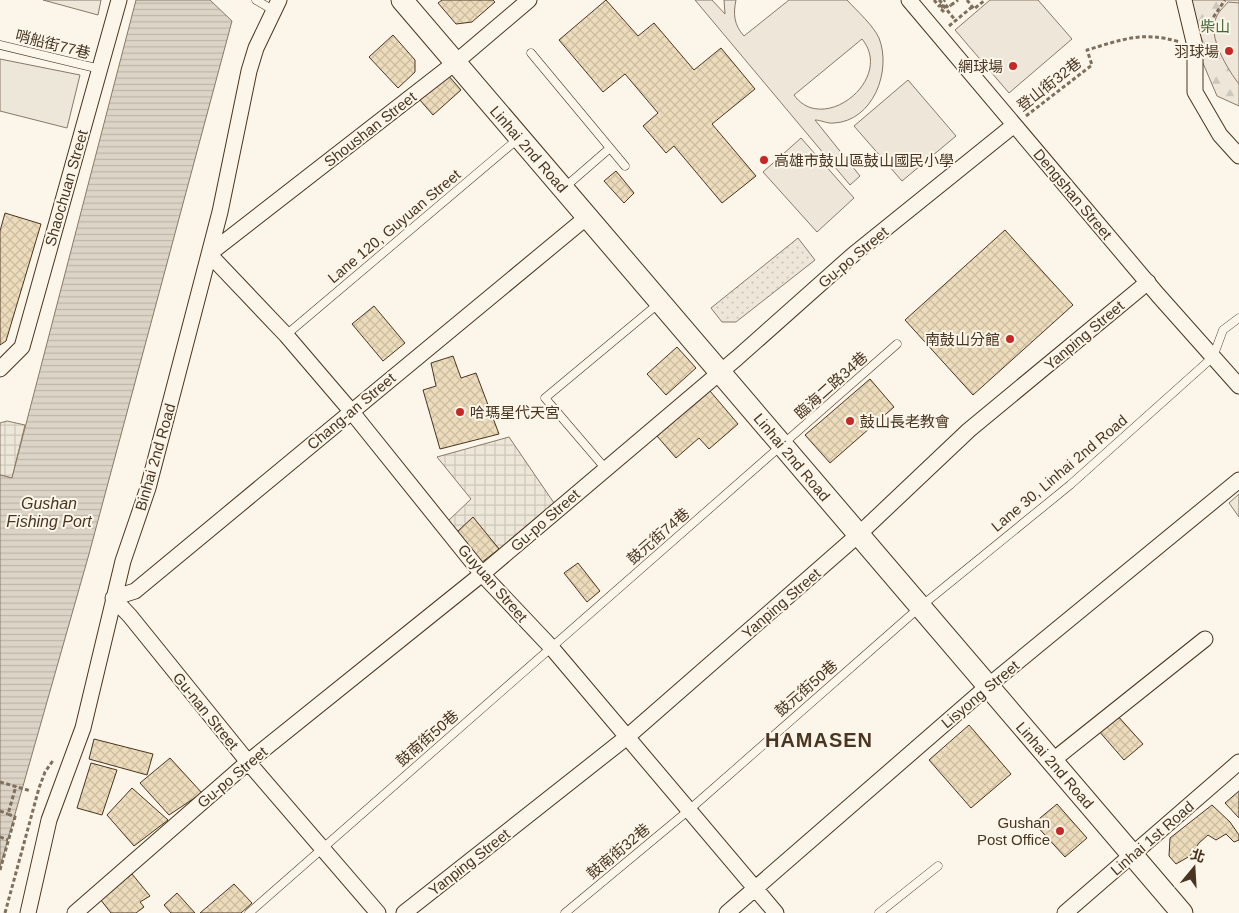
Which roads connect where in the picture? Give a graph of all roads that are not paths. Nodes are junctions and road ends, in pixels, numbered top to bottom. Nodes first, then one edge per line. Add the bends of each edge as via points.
1 (120, 0) edge
2 (256, 0) edge
3 (402, 0) edge
4 (529, 0) edge
5 (909, 0) edge
6 (1184, 0) edge
7 (276, 5) edge
8 (0, 45) edge
9 (531, 53) dead end
10 (456, 62) junction
11 (100, 69) junction
12 (1014, 125) junction
13 (519, 138) junction
14 (610, 148) junction
15 (1239, 156) edge
16 (625, 166) dead end
17 (563, 189) junction
18 (587, 217) junction
19 (209, 254) junction
20 (1148, 282) junction
21 (660, 302) junction
22 (1239, 318) edge
23 (286, 335) junction
24 (897, 344) dead end
25 (1214, 357) junction
26 (0, 369) edge
27 (720, 372) junction
28 (1239, 386) edge
29 (351, 411) junction
30 (782, 446) junction
31 (605, 468) junction
32 (1239, 480) edge
33 (858, 535) junction
34 (482, 574) junction
35 (113, 598) junction
36 (920, 607) junction
37 (1205, 639) dead end
38 (551, 647) junction
39 (988, 686) junction
40 (627, 737) junction
41 (1052, 761) junction
42 (248, 762) junction
43 (1239, 762) edge
44 (689, 810) junction
45 (320, 848) junction
46 (1133, 856) junction
47 (938, 866) dead end
48 (756, 889) junction
49 (28, 913) edge
50 (76, 913) edge
51 (249, 913) edge
52 (378, 913) edge
53 (404, 913) edge
54 (565, 913) edge
55 (727, 913) edge
56 (776, 913) edge
57 (879, 913) edge
58 (1065, 913) edge
59 (1182, 913) edge

1 - 11 street, Shaochuan Street
2 - 7 lane
3 - 10 street, Linhai 2nd Road
4 - 10 street, Shoushan Street
5 - 12 street, Dengshan Street
6 - 15 street via 1195,46 1195,92 1220,135
7 - 19 street, Binhai 2nd Road via 249,71
8 - 11 lane, 哨船街77巷
9 - 14 lane
10 - 13 street, Linhai 2nd Road
10 - 19 street, Shoushan Street
11 - 26 street, Shaochuan Street via 22,347
12 - 20 street, Dengshan Street
12 - 27 street, Gu-po Street via 854,254
13 - 17 street, Linhai 2nd Road
13 - 23 lane, Lane 120, Guyuan Street
14 - 16 lane
14 - 17 lane
17 - 18 street, Linhai 2nd Road
18 - 21 street, Linhai 2nd Road
18 - 29 street, Chang-an Street
19 - 23 street, Guyuan Street
19 - 35 street, Binhai 2nd Road via 148,488
20 - 25 street, Dengshan Street
20 - 33 street, Yanping Street via 968,430
21 - 27 street, Linhai 2nd Road
21 - 31 lane via 545,398
22 - 25 lane via 1223,330
23 - 29 street, Guyuan Street
24 - 30 lane, 臨海二路34巷
25 - 28 street, Dengshan Street
25 - 36 lane, Lane 30, Linhai 2nd Road via 1070,485
27 - 30 street, Linhai 2nd Road
27 - 31 street, Gu-po Street
29 - 34 street, Guyuan Street
29 - 35 street, Chang-an Street via 135,591
30 - 33 street, Linhai 2nd Road
30 - 38 lane, 鼓元街74巷
31 - 34 street, Gu-po Street
32 - 39 street, Lisyong Street
33 - 36 street, Linhai 2nd Road
33 - 40 street, Yanping Street
34 - 38 street, Guyuan Street
34 - 42 street, Gu-po Street
35 - 42 street, Gu-nan Street
35 - 49 street, Binhai 2nd Road via 83,728 50,820
36 - 39 street, Linhai 2nd Road
36 - 44 lane, 鼓元街50巷
37 - 41 street
38 - 40 street, Guyuan Street
38 - 45 lane, 鼓南街50巷
39 - 41 street, Linhai 2nd Road
39 - 48 street, Lisyong Street
40 - 44 street, Guyuan Street
40 - 53 street, Yanping Street
41 - 46 street, Linhai 2nd Road
42 - 45 street, Gu-nan Street
42 - 50 street, Gu-po Street
43 - 46 street, Linhai 1st Road
44 - 48 street, Guyuan Street
44 - 54 lane, 鼓南街32巷
45 - 51 lane, 鼓南街50巷
45 - 52 street, Gu-nan Street
46 - 58 street, Linhai 1st Road
46 - 59 street, Linhai 2nd Road
47 - 57 lane
48 - 55 street, Lisyong Street
48 - 56 street, Guyuan Street

